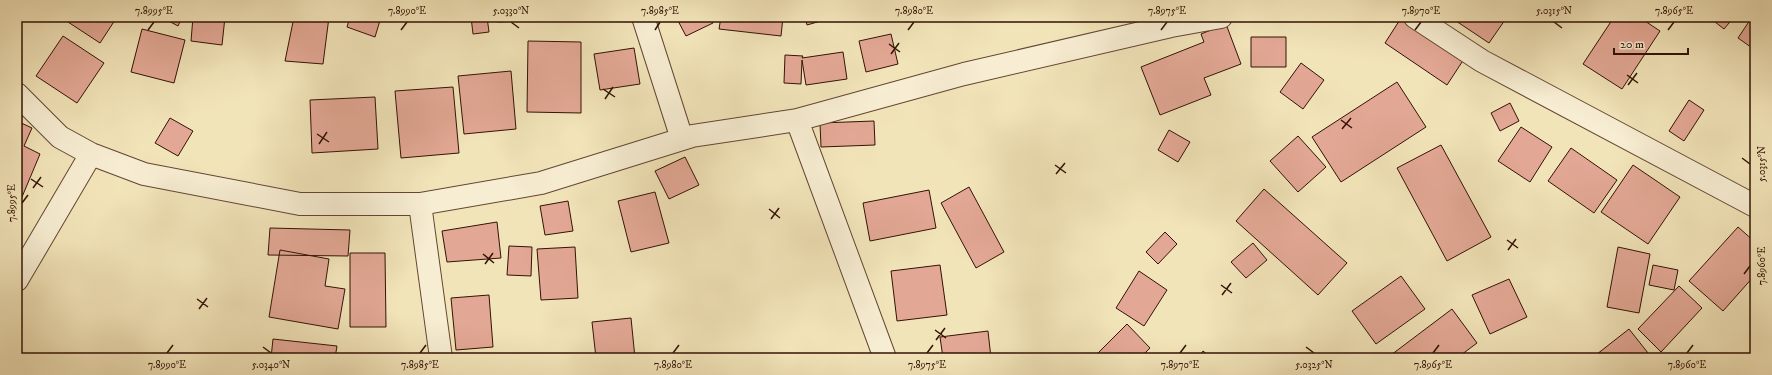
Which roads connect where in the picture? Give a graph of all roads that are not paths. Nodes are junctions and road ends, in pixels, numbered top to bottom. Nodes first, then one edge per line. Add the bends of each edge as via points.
1 (643, 17) edge
2 (1222, 17) edge
3 (1415, 17) edge
4 (17, 94) edge
5 (797, 120) junction
6 (682, 139) junction
7 (91, 154) junction
8 (420, 204) junction
9 (1755, 206) edge
10 (17, 280) edge
11 (441, 358) edge
12 (885, 358) edge

1 - 6 street
2 - 5 street via 1170,26 964,74
3 - 9 street via 1482,61
4 - 7 street via 60,137
5 - 6 street
5 - 12 street
6 - 8 street via 541,183
7 - 8 street via 144,174 300,204
7 - 10 street
8 - 11 street

